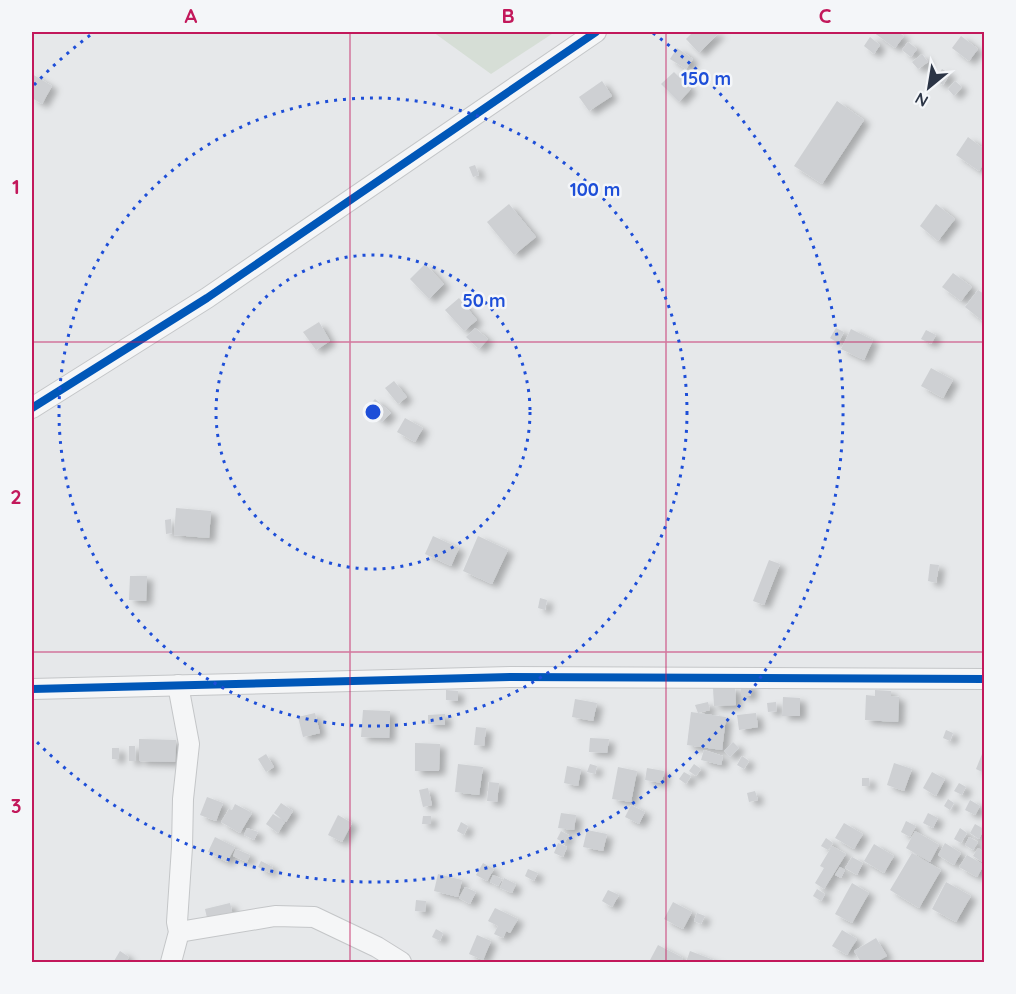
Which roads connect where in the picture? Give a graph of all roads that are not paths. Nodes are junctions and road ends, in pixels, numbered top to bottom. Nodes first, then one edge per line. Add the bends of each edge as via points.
1 (596, 32) edge
2 (32, 408) edge
3 (984, 679) edge
4 (178, 685) junction
5 (32, 689) edge
6 (179, 932) junction
7 (171, 963) edge
8 (401, 963) edge

1 - 2 street via 207,298
3 - 4 street via 511,677
4 - 5 street
4 - 6 street via 189,744 183,799
6 - 7 street
6 - 8 street via 275,916 314,917

